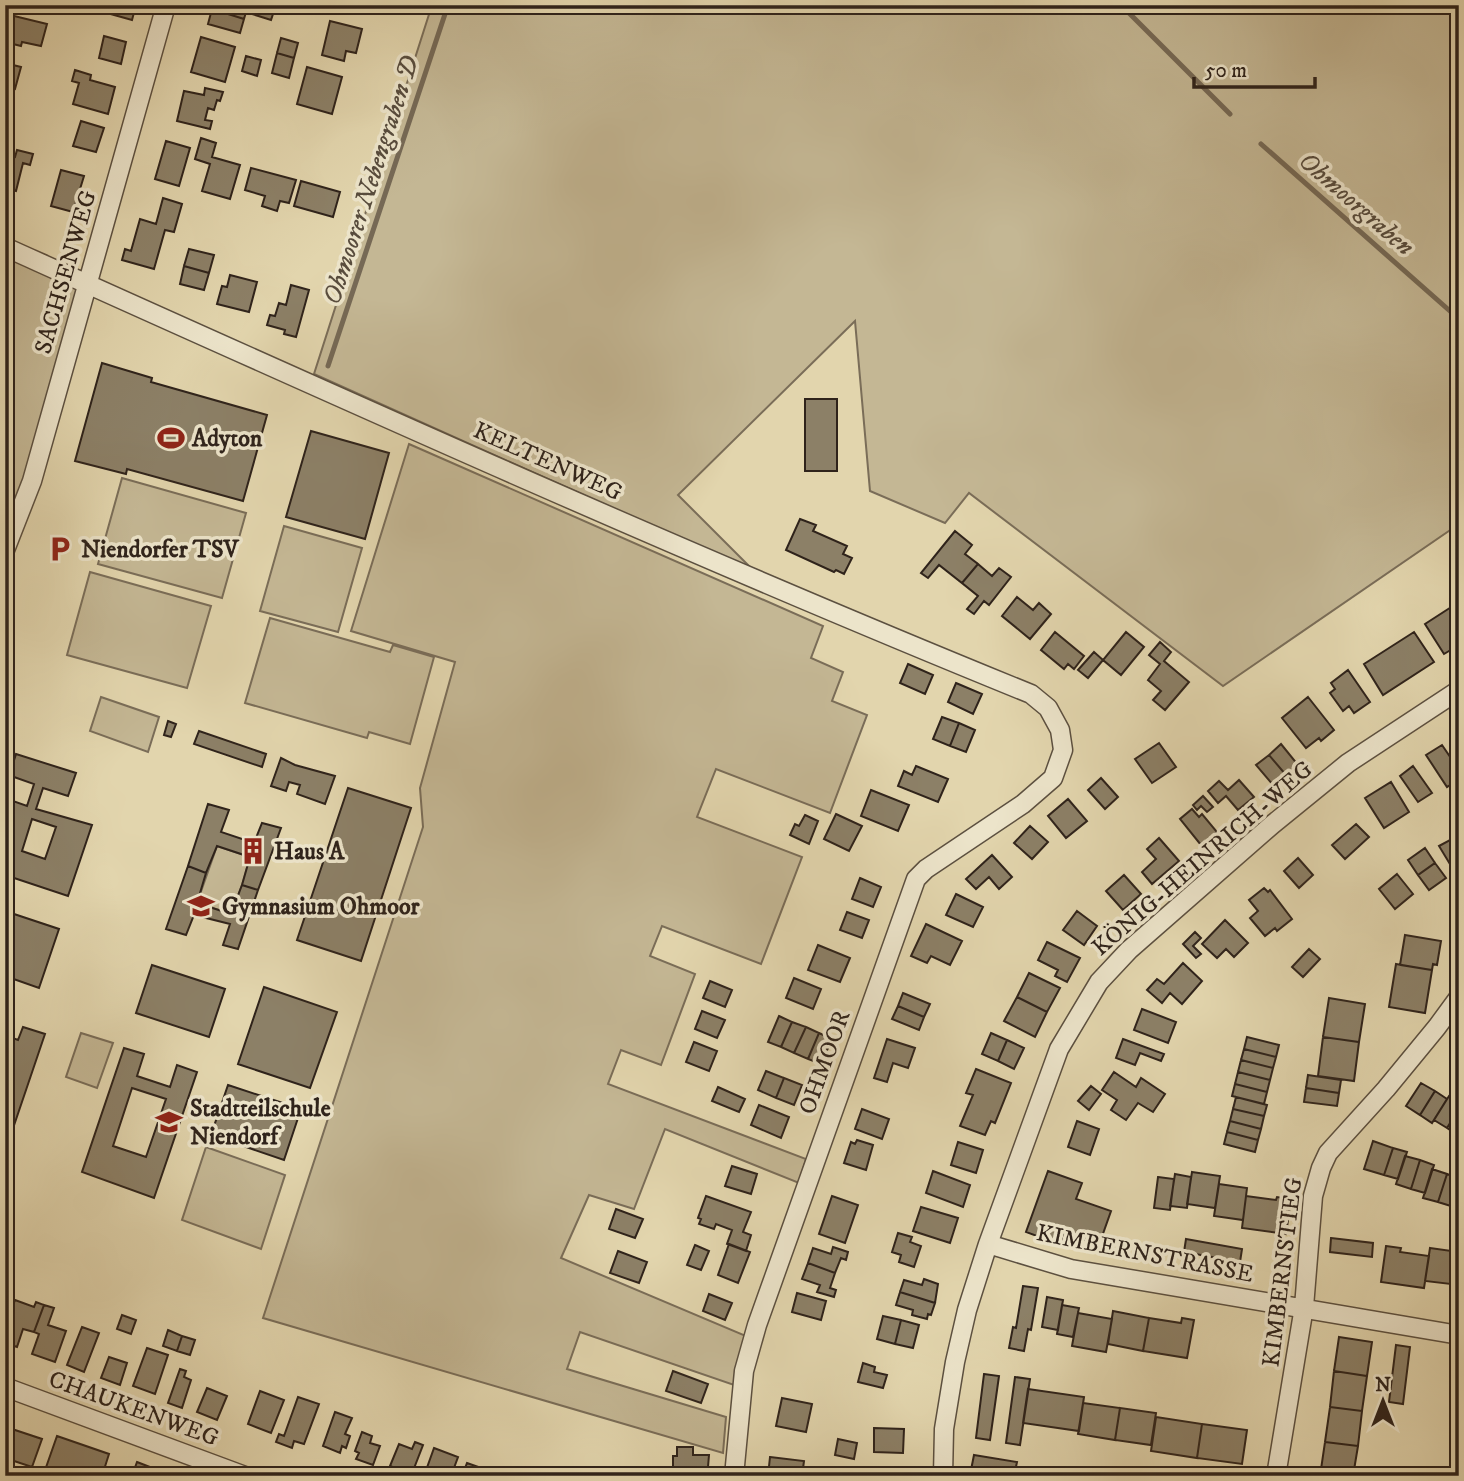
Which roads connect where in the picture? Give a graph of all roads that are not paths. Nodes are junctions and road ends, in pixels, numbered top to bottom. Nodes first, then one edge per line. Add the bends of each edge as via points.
1 (166, 5) edge
2 (5, 247) edge
3 (87, 284) junction
4 (5, 550) edge
5 (1459, 690) edge
6 (1060, 730) joint
7 (1459, 997) edge
8 (988, 1244) junction
9 (1304, 1307) junction
10 (1459, 1335) edge
11 (5, 1387) edge
12 (245, 1476) edge
13 (734, 1476) edge
14 (943, 1476) edge
15 (1276, 1476) edge

1 - 3 street, SACHSENWEG
2 - 3 street, KELTENWEG
3 - 4 street, SACHSENWEG via 32,481
3 - 6 street, KELTENWEG via 786,593 1031,694 1048,708
5 - 8 street, KÖNIG-HEINRICH-WEG via 1348,763 1129,950 1099,982 1059,1049
6 - 13 street, OHMOOR via 1063,750 1058,770 1045,787 916,879 757,1325 744,1371
7 - 9 street, KIMBERNSTIEG via 1328,1153 1313,1196
8 - 9 street, KIMBERNSTRASSE via 1071,1269
8 - 14 street, KÖNIG-HEINRICH-WEG via 955,1362 944,1429
9 - 10 street, KIMBERNSTRASSE
9 - 15 street, KIMBERNSTIEG
11 - 12 street, CHAUKENWEG

